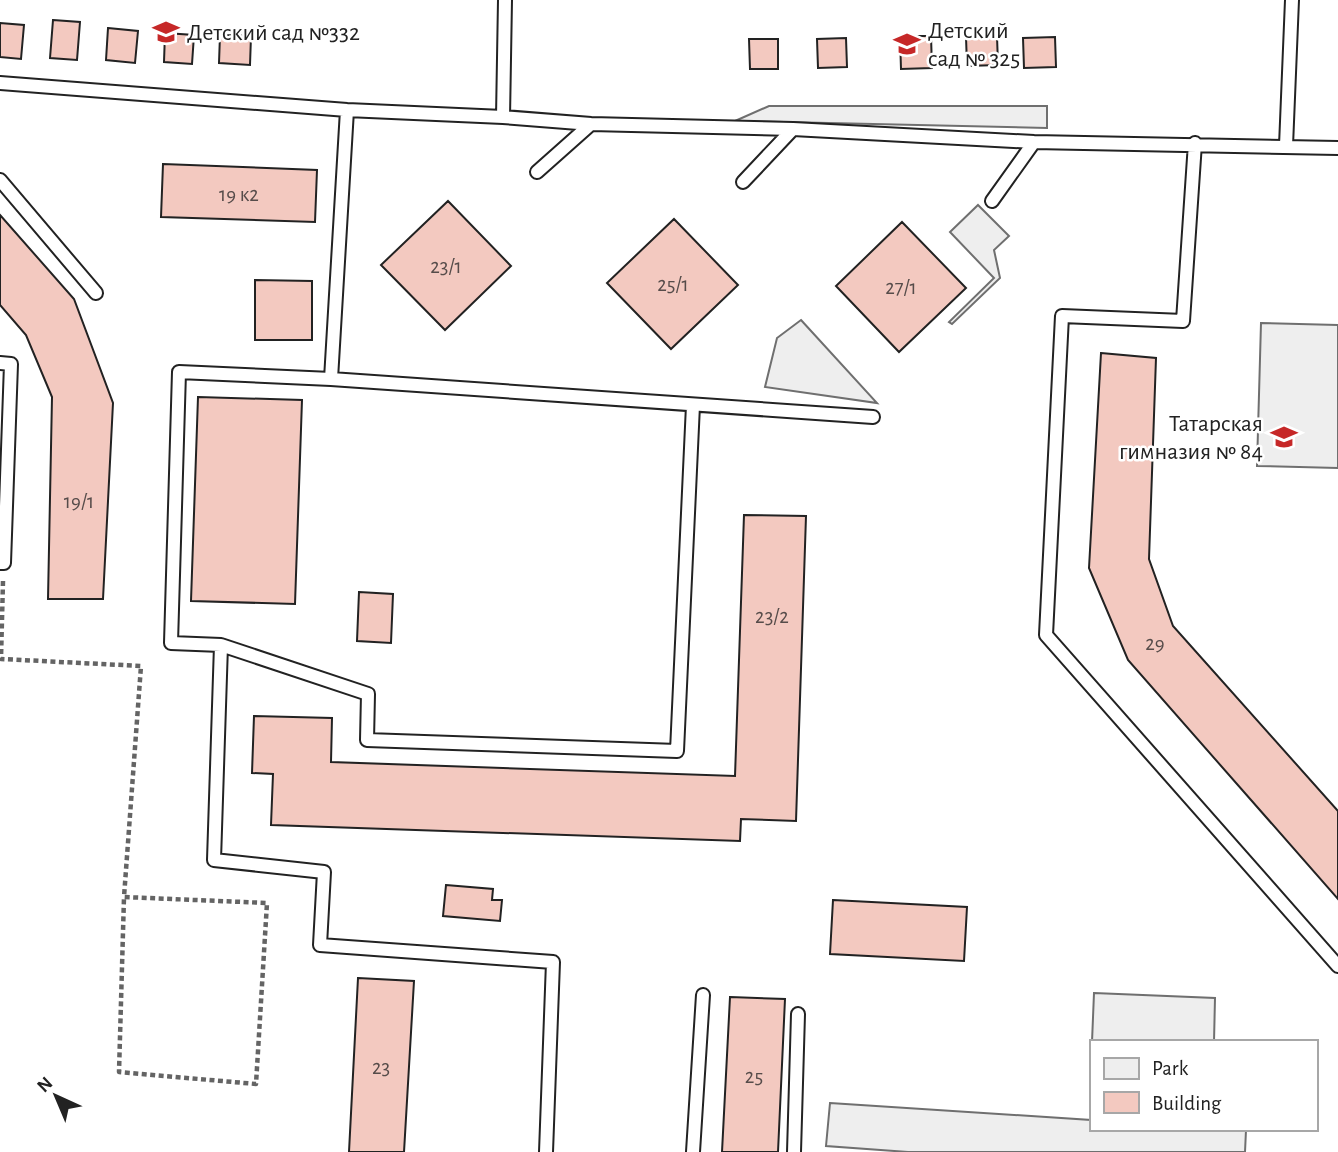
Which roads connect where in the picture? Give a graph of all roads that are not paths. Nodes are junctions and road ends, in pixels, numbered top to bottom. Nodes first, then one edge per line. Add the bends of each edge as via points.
1 (505, 0) edge
2 (1292, 0) edge
3 (0, 83) edge
4 (347, 110) junction
5 (503, 117) junction
6 (591, 124) junction
7 (793, 129) junction
8 (1034, 142) junction
9 (1195, 144) junction
10 (1286, 146) junction
11 (1338, 148) edge
12 (537, 172) dead end
13 (0, 180) edge
14 (743, 182) dead end
15 (992, 201) dead end
16 (96, 293) dead end
17 (0, 363) edge
18 (331, 379) junction
19 (693, 405) junction
20 (873, 418) dead end
21 (2, 563) edge
22 (220, 645) junction
23 (1338, 966) edge
24 (703, 995) dead end
25 (798, 1014) dead end
26 (546, 1152) edge
27 (693, 1152) edge
28 (794, 1152) edge

1 - 5 lane
2 - 10 lane
3 - 4 lane
4 - 5 lane
4 - 18 lane
5 - 6 lane
6 - 7 lane
6 - 12 lane
7 - 8 lane
7 - 14 lane
8 - 9 lane
8 - 15 lane
9 - 10 lane
9 - 23 lane via 1183,321 1062,316 1046,635
10 - 11 lane
13 - 16 lane
17 - 21 lane via 11,363
18 - 19 lane
18 - 22 lane via 179,372 171,643
19 - 20 lane
19 - 22 lane via 677,751 367,740 368,694
22 - 26 lane via 214,860 324,872 320,945 553,962
24 - 27 lane
25 - 28 lane

